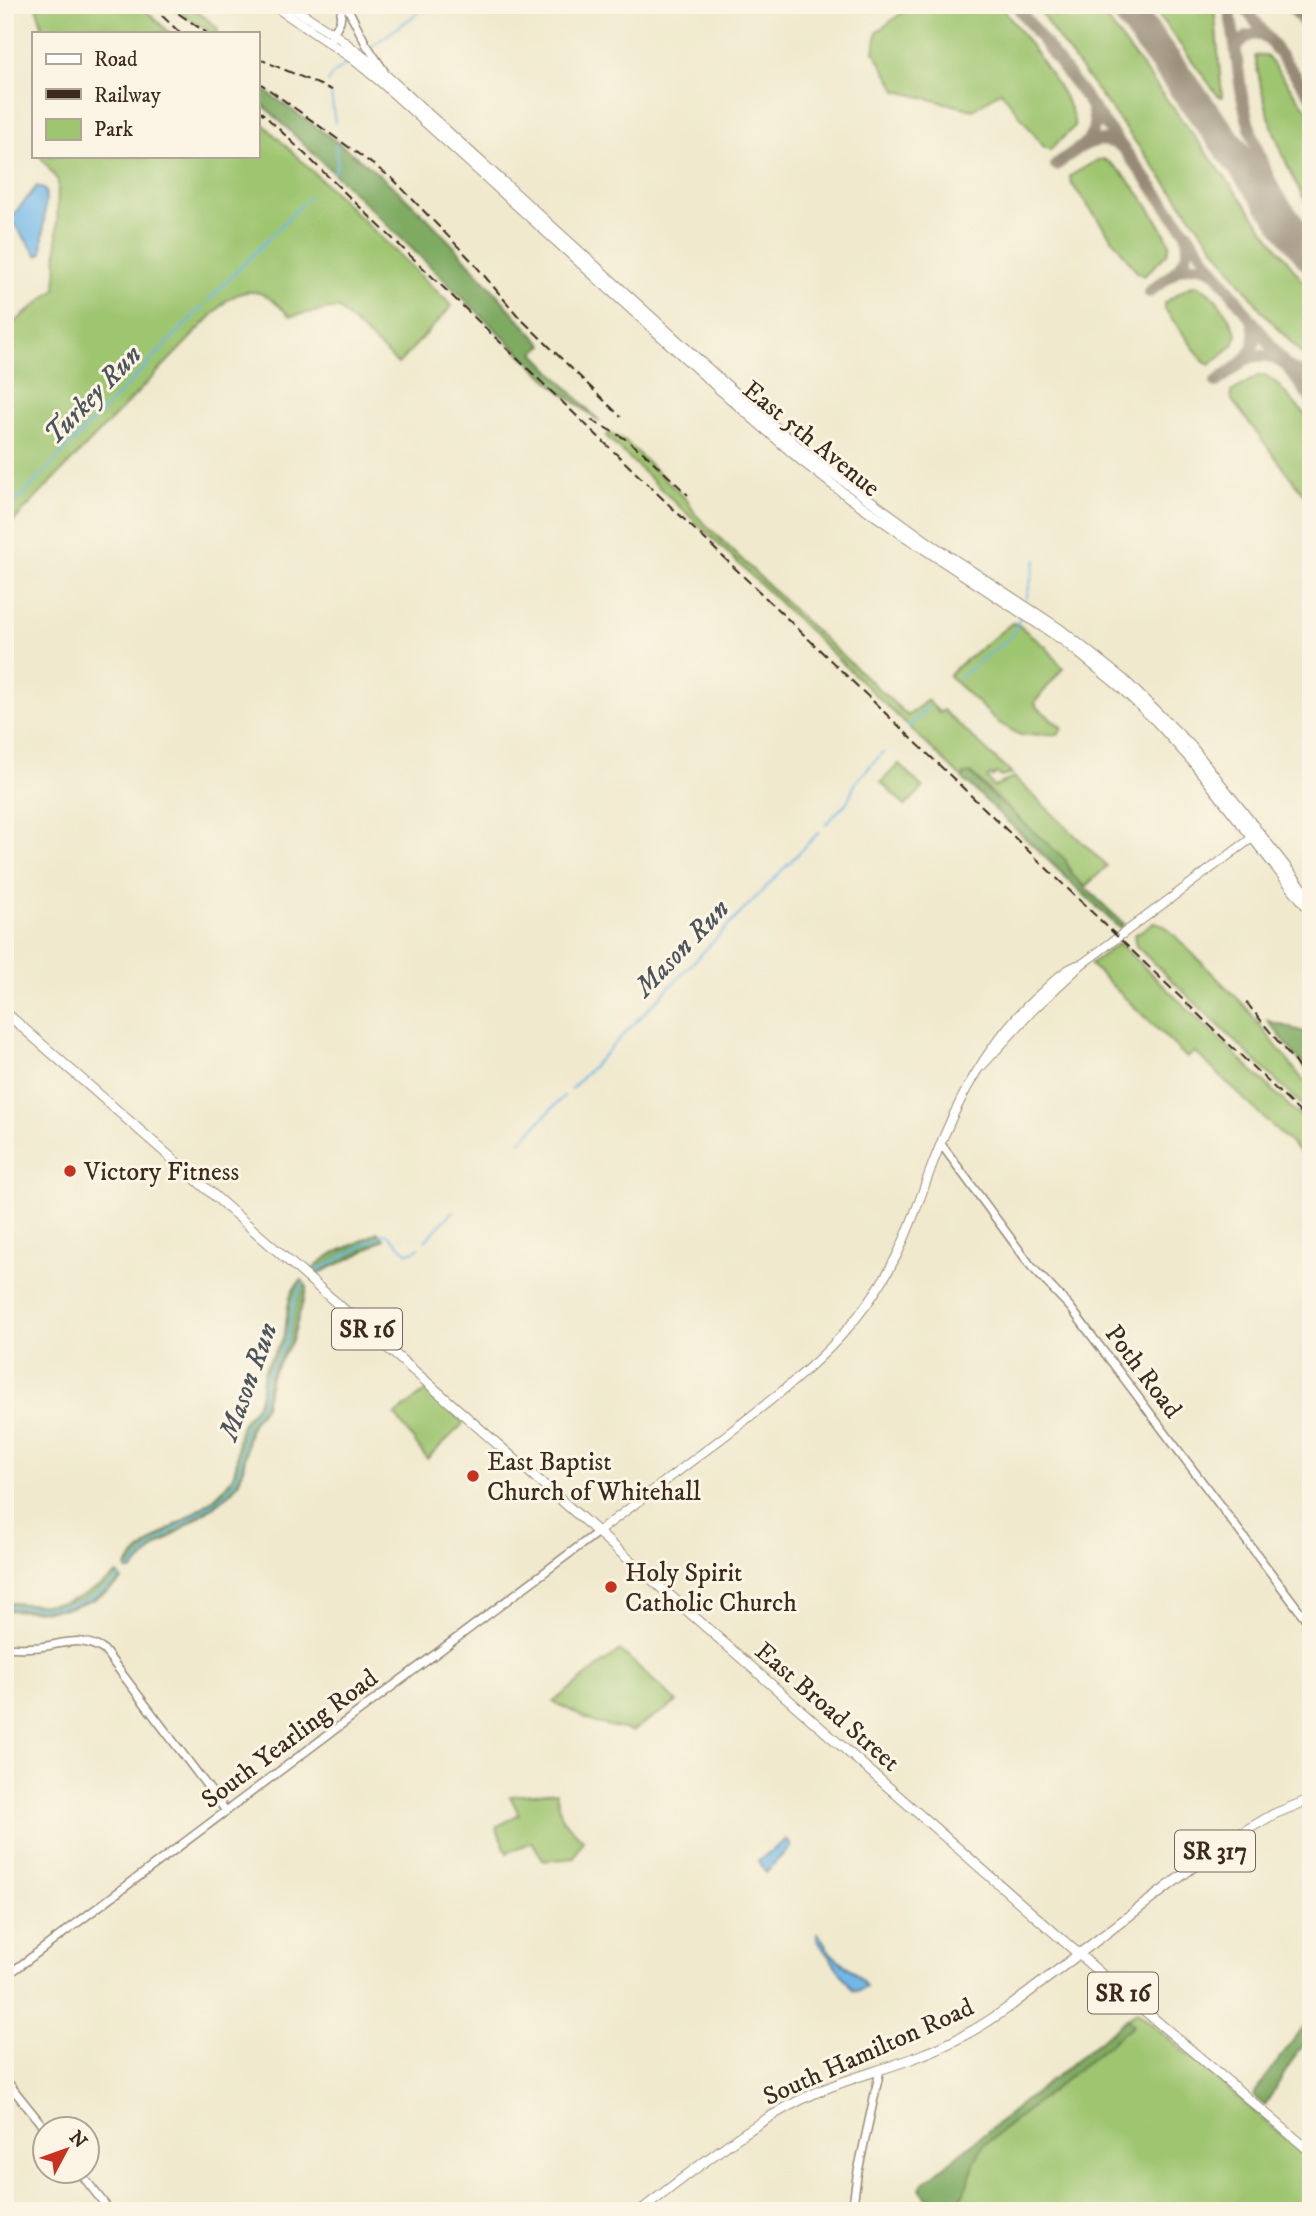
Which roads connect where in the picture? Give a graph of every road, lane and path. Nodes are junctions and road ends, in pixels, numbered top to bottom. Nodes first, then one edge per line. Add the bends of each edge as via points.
1 (273, 5) edge
2 (289, 5) edge
3 (344, 5) edge
4 (331, 38) junction
5 (388, 78) junction
6 (1256, 835) junction
7 (1311, 898) edge
8 (1311, 912) edge
9 (5, 1012) edge
10 (941, 1144) junction
11 (598, 1532) junction
12 (1311, 1626) edge
13 (5, 1647) edge
14 (1311, 1799) edge
15 (226, 1811) junction
16 (1080, 1954) junction
17 (5, 1978) edge
18 (880, 2070) junction
19 (5, 2079) edge
20 (33, 2114) edge
21 (1311, 2152) edge
22 (88, 2184) edge
23 (110, 2211) edge
24 (640, 2211) edge
25 (852, 2211) edge

1 - 4 main road, East 5th Avenue
2 - 4 main road, East 5th Avenue
3 - 4 street
3 - 5 street
4 - 5 main road, East 5th Avenue
4 - 6 main road, East 5th Avenue via 802,461 1105,674 1180,746
5 - 6 main road, East 5th Avenue via 809,456 929,543 1072,637 1123,679 1191,746
6 - 7 main road, East 5th Avenue
6 - 8 main road, East 5th Avenue
6 - 10 main road via 1058,978 1021,1012 990,1049
9 - 11 main road, East Broad Street / SR 16
10 - 11 main road via 894,1260 840,1339 794,1383
10 - 12 street, Poth Road
11 - 15 street, South Yearling Road
11 - 16 main road, East Broad Street / SR 16
13 - 15 street via 42,1647 76,1640 104,1650
14 - 16 main road, SR 317 via 1226,1842
15 - 17 street, South Yearling Road
16 - 18 main road, South Hamilton Road / SR 317 via 977,2029
16 - 21 main road, East Broad Street / SR 16
18 - 24 main road, South Hamilton Road / SR 317 via 826,2088 777,2112
18 - 25 street
19 - 20 street
22 - 23 street

